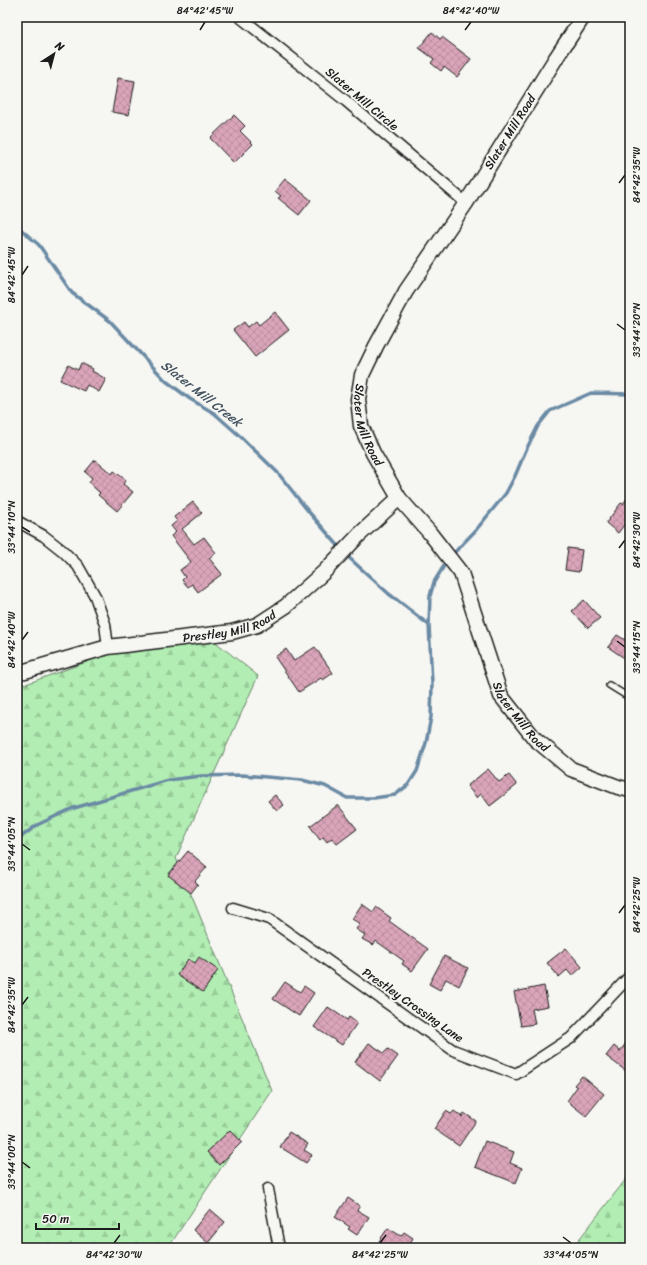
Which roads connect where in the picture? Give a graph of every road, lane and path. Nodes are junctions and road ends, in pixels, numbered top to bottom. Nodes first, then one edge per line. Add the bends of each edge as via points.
1 (240, 17) edge
2 (583, 17) edge
3 (466, 203) junction
4 (399, 498) junction
5 (17, 521) edge
6 (108, 648) junction
7 (17, 672) edge
8 (609, 685) dead end
9 (630, 698) edge
10 (630, 790) edge
11 (233, 908) dead end
12 (630, 976) edge
13 (268, 1189) dead end
14 (279, 1248) edge

1 - 3 street, Slater Mill Circle via 346,101
2 - 3 street, Slater Mill Road
3 - 4 street, Slater Mill Road via 406,291 362,375 358,399 361,426
4 - 6 street, Prestley Mill Road via 286,606 257,625 232,632
4 - 10 street, Slater Mill Road via 461,573 501,696 535,739 571,769
5 - 6 street via 44,536 78,566 95,596 105,624
6 - 7 street, Prestley Mill Road
8 - 9 lane
11 - 12 street, Prestley Crossing Lane via 269,919 452,1050 516,1074 571,1038
13 - 14 street

